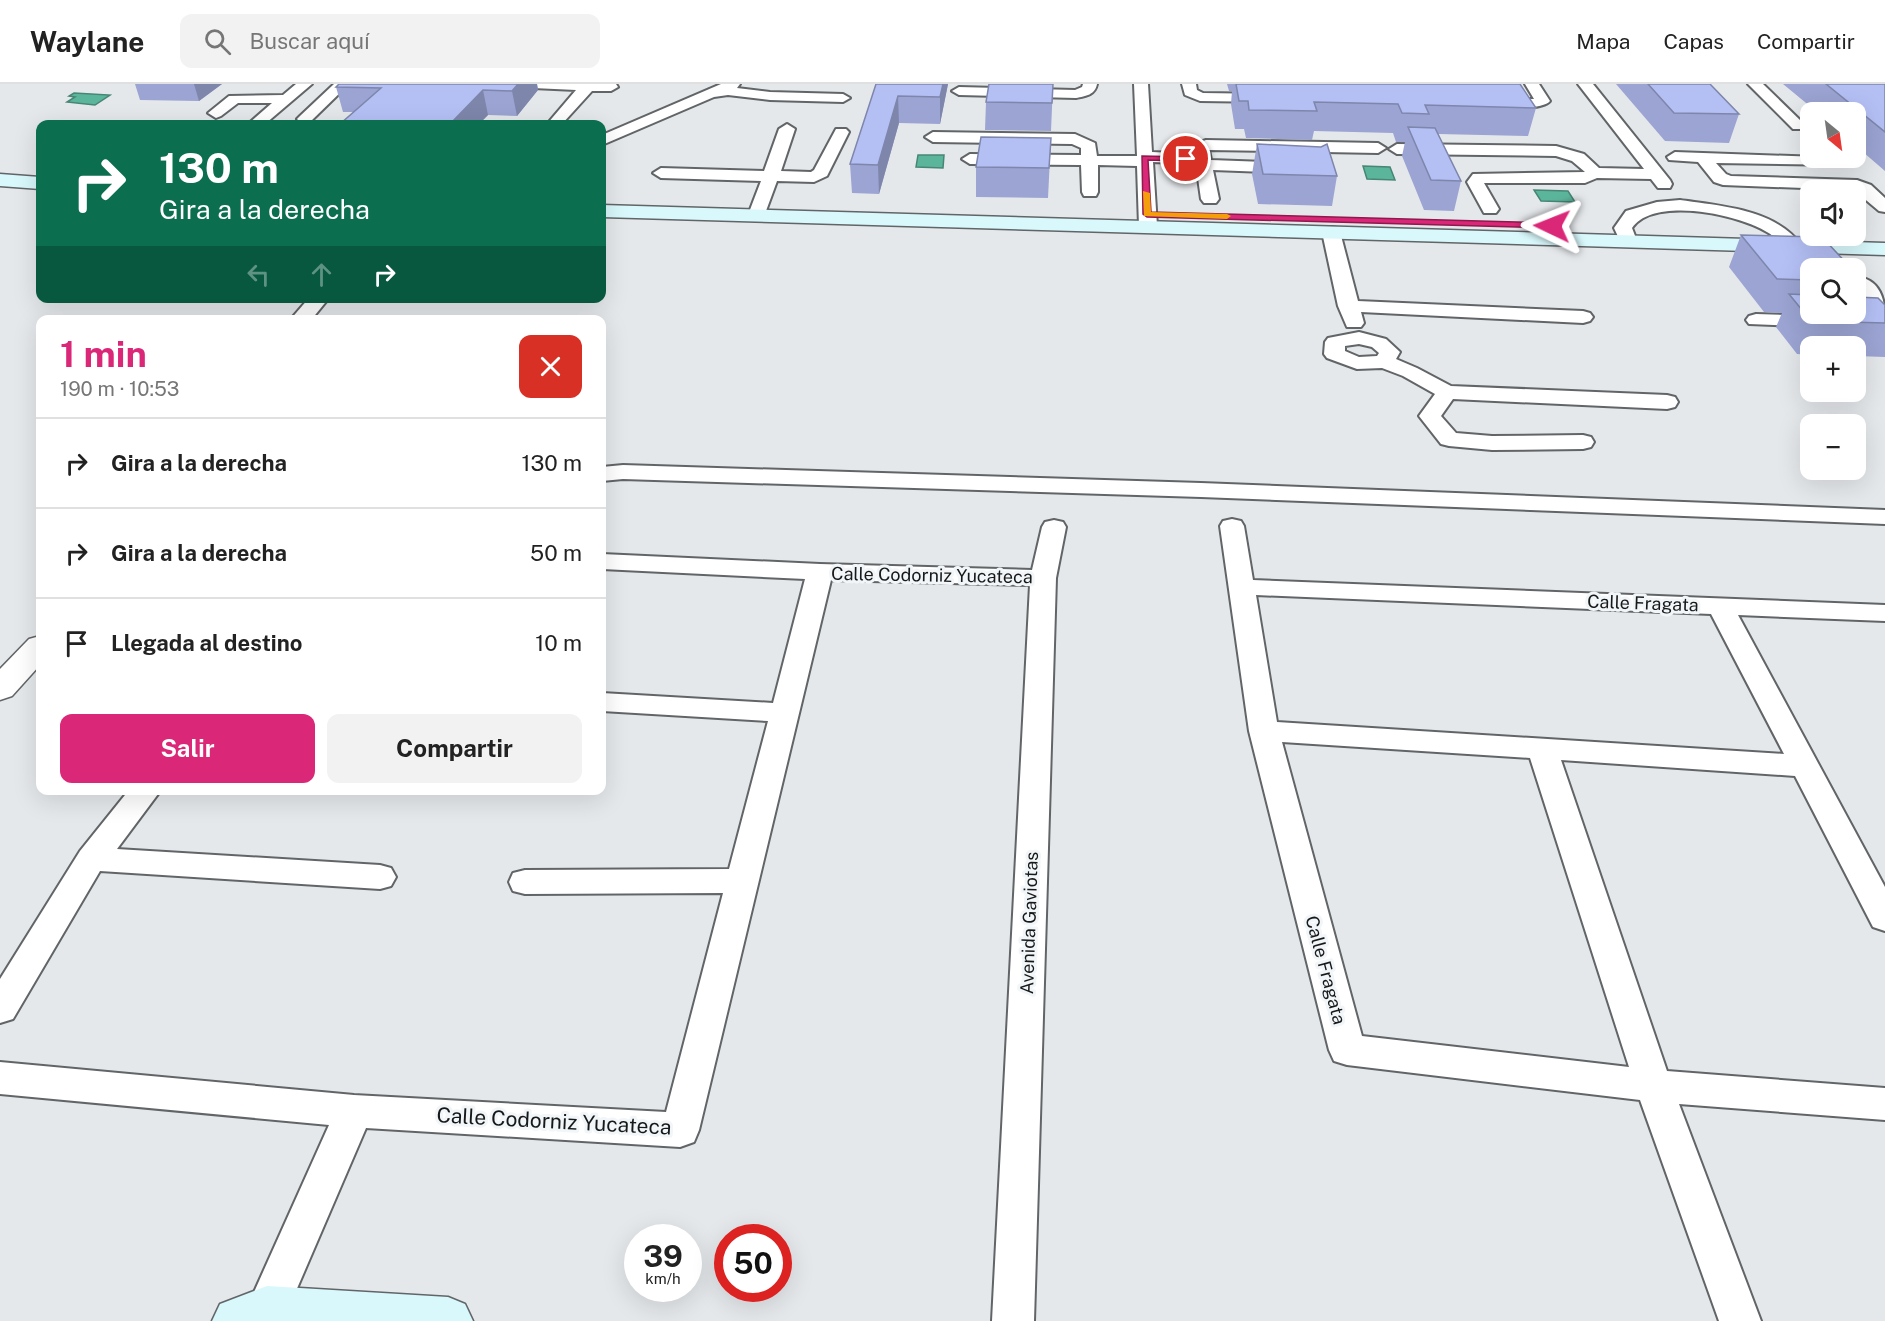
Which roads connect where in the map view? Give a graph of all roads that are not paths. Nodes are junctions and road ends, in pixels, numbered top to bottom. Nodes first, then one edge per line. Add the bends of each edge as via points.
1 (256, 84) edge
2 (305, 84) edge
3 (533, 84) edge
4 (733, 84) edge
5 (1090, 84) edge
6 (1141, 84) edge
7 (1189, 84) edge
8 (1755, 84) edge
9 (588, 86) junction
10 (611, 87) dead end
11 (1512, 87) edge
12 (1534, 87) edge
13 (337, 89) edge
14 (1582, 89) edge
15 (1553, 91) dead end
16 (958, 92) dead end
17 (709, 94) junction
18 (289, 97) junction
19 (843, 97) edge
20 (1281, 98) edge
21 (234, 99) junction
22 (1477, 103) edge
23 (216, 113) dead end
24 (305, 119) dead end
25 (261, 120) edge
26 (558, 120) edge
27 (1798, 126) dead end
28 (787, 129) dead end
29 (841, 132) dead end
30 (933, 137) dead end
31 (606, 138) edge
32 (1378, 148) dead end
33 (1397, 148) dead end
34 (1675, 157) dead end
35 (970, 159) dead end
36 (1144, 159) junction
37 (1090, 161) junction
38 (1800, 161) edge
39 (1203, 162) junction
40 (1698, 164) junction
41 (1305, 168) edge
42 (1654, 172) junction
43 (661, 173) dead end
44 (1594, 173) junction
45 (768, 177) junction
46 (0, 180) edge
47 (36, 183) edge
48 (0, 192) edge
49 (1090, 192) dead end
50 (36, 193) edge
51 (1210, 199) dead end
52 (606, 200) edge
53 (1680, 205) junction
54 (1885, 207) edge
55 (1490, 209) dead end
56 (758, 210) junction
57 (606, 211) edge
58 (1148, 220) junction
59 (1331, 232) junction
60 (1866, 234) edge
61 (1626, 235) junction
62 (1885, 235) edge
63 (1800, 236) edge
64 (1786, 239) junction
65 (1885, 249) edge
66 (1866, 288) edge
67 (316, 303) edge
68 (1348, 306) junction
69 (1885, 312) edge
70 (305, 315) edge
71 (1583, 317) dead end
72 (1756, 320) dead end
73 (1885, 324) edge
74 (1359, 338) junction
75 (1384, 362) junction
76 (1447, 392) junction
77 (1667, 402) dead end
78 (1583, 442) dead end
79 (606, 474) edge
80 (1885, 517) edge
81 (1232, 526) dead end
82 (1054, 527) dead end
83 (606, 561) edge
84 (820, 572) junction
85 (1043, 578) junction
86 (1242, 587) junction
87 (1720, 606) junction
88 (1885, 613) edge
89 (36, 650) edge
90 (0, 689) edge
91 (606, 702) edge
92 (786, 713) junction
93 (1264, 731) junction
94 (1542, 749) junction
95 (1805, 766) junction
96 (142, 795) edge
97 (91, 859) junction
98 (380, 878) dead end
99 (742, 881) junction
100 (525, 882) dead end
101 (1885, 918) edge
102 (0, 1009) edge
103 (0, 1078) edge
104 (1654, 1086) junction
105 (1885, 1104) edge
106 (354, 1111) junction
107 (252, 1315) edge
108 (448, 1321) edge
109 (1013, 1321) edge
110 (1740, 1321) edge

1 - 21 street
2 - 18 street
3 - 9 street
4 - 17 street
5 - 16 street via 1089,90 1076,94
6 - 36 street
7 - 20 street via 1190,92 1200,97
8 - 27 street
9 - 10 street
9 - 26 street
11 - 12 street
12 - 15 street
12 - 22 street via 1543,102
13 - 18 street
13 - 24 street
14 - 42 street
17 - 19 street via 728,91
17 - 31 street
18 - 21 street
18 - 25 street
21 - 23 street
28 - 45 street
29 - 45 street via 821,173 803,178
30 - 37 street via 1075,139 1089,146
32 - 39 street via 1214,144 1201,147
33 - 44 street via 1556,151 1584,159
34 - 40 street
35 - 37 street
36 - 37 street
36 - 39 street
36 - 58 street
37 - 49 street
38 - 40 street
39 - 41 street
39 - 51 street
40 - 42 street
40 - 54 street via 1720,178 1743,183 1857,185
42 - 44 street
42 - 53 street
43 - 45 street
44 - 55 street via 1585,178 1479,178 1475,182
45 - 56 street
46 - 47 main road
48 - 50 main road
52 - 56 main road
53 - 61 street via 1632,215
53 - 64 street via 1729,212
56 - 57 main road
56 - 58 main road
58 - 59 main road
58 - 61 main road
59 - 61 main road
59 - 68 street
60 - 62 main road
61 - 64 main road
63 - 64 main road
64 - 65 main road
66 - 69 street
67 - 70 street
68 - 71 street
68 - 74 street
72 - 73 street
74 - 75 street via 1379,343 1390,352
74 - 75 street via 1335,342 1334,354 1358,363
75 - 76 street
76 - 77 street
76 - 78 street via 1430,416 1449,439 1492,443
79 - 80 street via 1189,490
81 - 86 street, Calle Fragata
82 - 85 street, Avenida Gaviotas
83 - 84 street, Calle Codorniz Yucateca
84 - 85 street, Calle Codorniz Yucateca
84 - 92 street, Calle Codorniz Yucateca
85 - 109 street, Avenida Gaviotas
86 - 87 street, Calle Fragata
86 - 93 street, Calle Fragata
87 - 88 street, Calle Fragata
87 - 95 street, Calle Fragata
89 - 90 street
91 - 92 street
92 - 99 street, Calle Codorniz Yucateca
93 - 94 street
93 - 104 street, Calle Fragata via 1347,1050
94 - 95 street
94 - 104 street
95 - 101 street, Calle Fragata
96 - 97 street
97 - 98 street
97 - 102 street
99 - 100 street
99 - 106 street, Calle Codorniz Yucateca via 680,1130
103 - 106 street, Calle Codorniz Yucateca
104 - 105 street, Calle Fragata
104 - 110 street
106 - 107 street
107 - 108 main road

